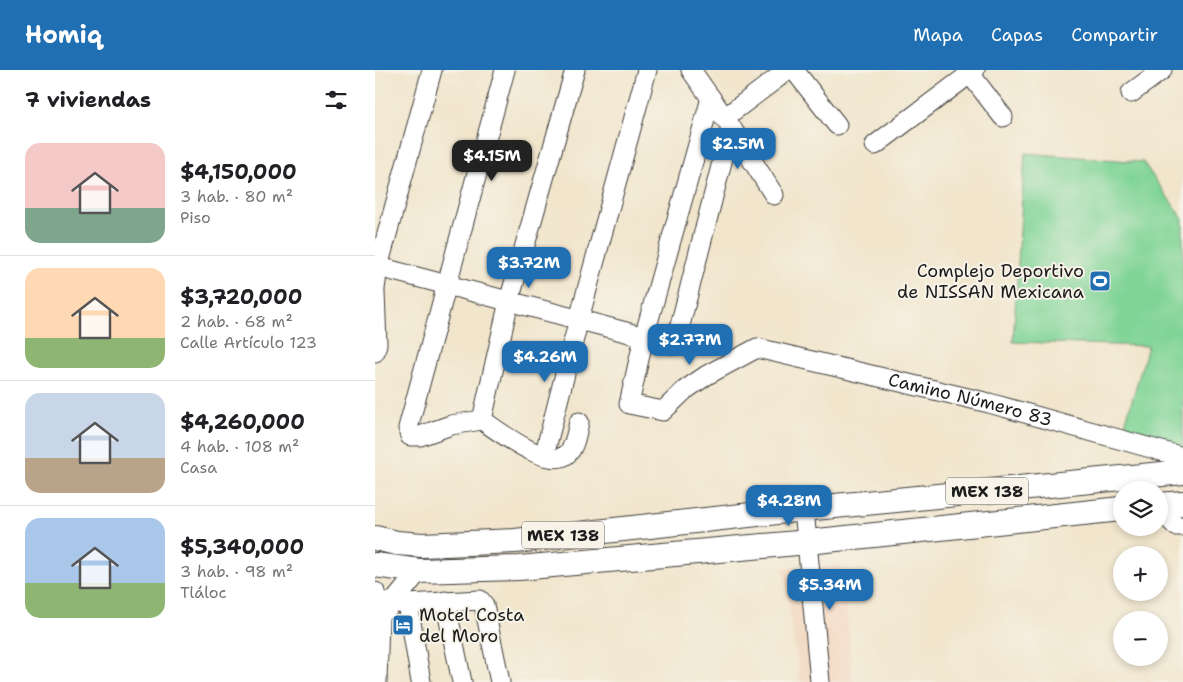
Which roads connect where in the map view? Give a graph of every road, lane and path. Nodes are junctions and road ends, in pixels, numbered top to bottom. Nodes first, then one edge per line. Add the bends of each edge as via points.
1 (432, 70) edge
2 (505, 70) edge
3 (575, 70) edge
4 (647, 70) edge
5 (691, 70) edge
6 (788, 70) edge
7 (794, 70) edge
8 (1162, 70) edge
9 (971, 71) edge
10 (1131, 93) dead end
11 (711, 98) junction
12 (1003, 117) dead end
13 (728, 122) junction
14 (837, 125) dead end
15 (875, 145) dead end
16 (775, 195) dead end
17 (376, 266) edge
18 (447, 285) junction
19 (375, 291) edge
20 (509, 301) junction
21 (579, 320) junction
22 (644, 337) junction
23 (375, 352) edge
24 (483, 420) junction
25 (579, 422) dead end
26 (544, 456) junction
27 (1183, 457) edge
28 (1183, 472) edge
29 (1169, 504) edge
30 (804, 509) junction
31 (1113, 510) edge
32 (1183, 526) edge
33 (375, 538) edge
34 (808, 542) junction
35 (375, 565) edge
36 (419, 572) junction
37 (445, 601) junction
38 (386, 604) edge
39 (377, 682) edge
40 (421, 682) edge
41 (463, 682) edge
42 (500, 682) edge
43 (820, 682) edge

1 - 17 street
2 - 18 street
3 - 20 street
4 - 21 street
5 - 11 street
6 - 13 street
7 - 14 street
8 - 10 street
9 - 12 street
9 - 15 street
11 - 13 street
11 - 22 street
13 - 16 street
13 - 22 street via 675,345
17 - 18 street
17 - 19 street
18 - 20 street
18 - 24 street via 408,428 411,436 420,436 451,425
19 - 23 street
20 - 21 street
20 - 24 street
21 - 22 street
21 - 26 street
22 - 27 street, Camino Número 83 via 629,404 663,411 707,375 757,348 989,403
24 - 26 street via 517,444
25 - 26 street via 566,455
28 - 30 main road, MEX 138
29 - 32 street via 1170,520 1176,526
30 - 33 main road, MEX 138 via 515,541 422,545
30 - 34 street
31 - 34 main road, MEX 138
34 - 36 main road, MEX 138 via 519,568
34 - 43 street
35 - 36 main road, MEX 138
36 - 38 street
37 - 38 street
37 - 41 street
37 - 42 street via 480,600 485,605
38 - 39 street
38 - 40 street

